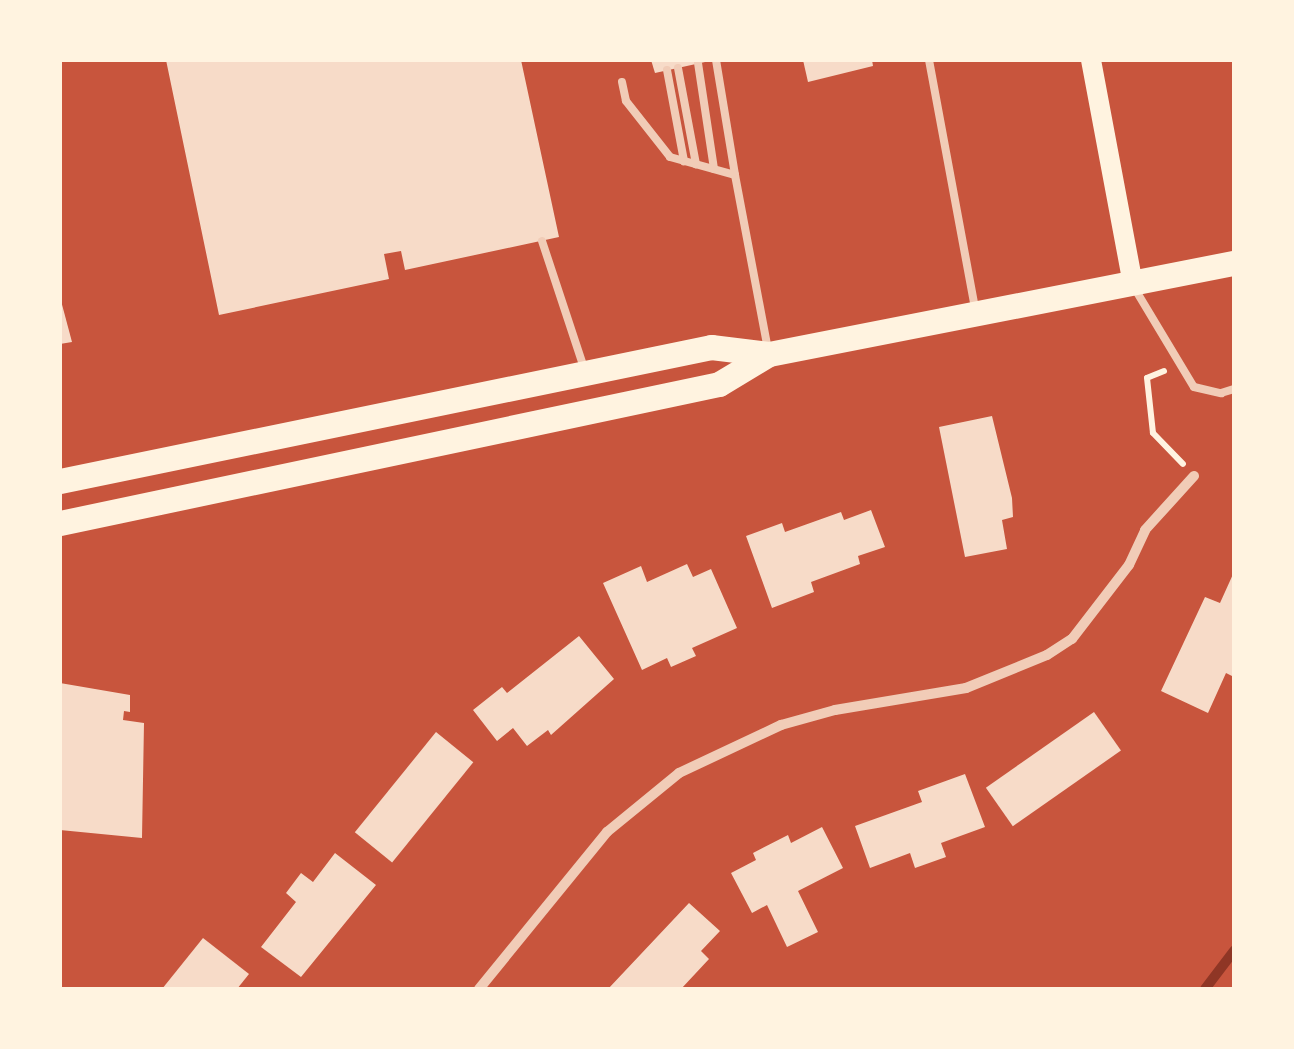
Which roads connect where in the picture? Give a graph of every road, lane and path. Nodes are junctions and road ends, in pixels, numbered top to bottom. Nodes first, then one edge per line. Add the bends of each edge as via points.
1 (716, 60) edge
2 (930, 60) edge
3 (1091, 60) edge
4 (698, 63) dead end
5 (678, 68) dead end
6 (667, 70) dead end
7 (622, 82) dead end
8 (684, 161) junction
9 (696, 164) junction
10 (714, 169) junction
11 (735, 175) junction
12 (542, 241) dead end
13 (1234, 263) edge
14 (1132, 284) junction
15 (976, 314) junction
16 (768, 354) junction
17 (1181, 365) junction
18 (585, 372) junction
19 (1234, 389) edge
20 (1194, 476) joint
21 (60, 481) edge
22 (60, 522) edge
23 (479, 989) edge

1 - 11 lane
2 - 15 lane
3 - 14 main road
4 - 10 lane
5 - 9 lane
6 - 8 lane
7 - 8 lane via 626,100 670,157
8 - 9 lane
9 - 10 lane
10 - 11 lane
11 - 16 lane
12 - 18 lane
13 - 14 main road
14 - 15 main road
14 - 17 lane
15 - 16 main road
16 - 18 main road via 711,347
16 - 22 main road via 719,384
17 - 19 lane via 1194,387
17 - 20 path via 1146,378 1153,434
18 - 21 main road
20 - 23 street via 1145,530 1129,565 1072,640 966,688 781,725 678,774 607,832

